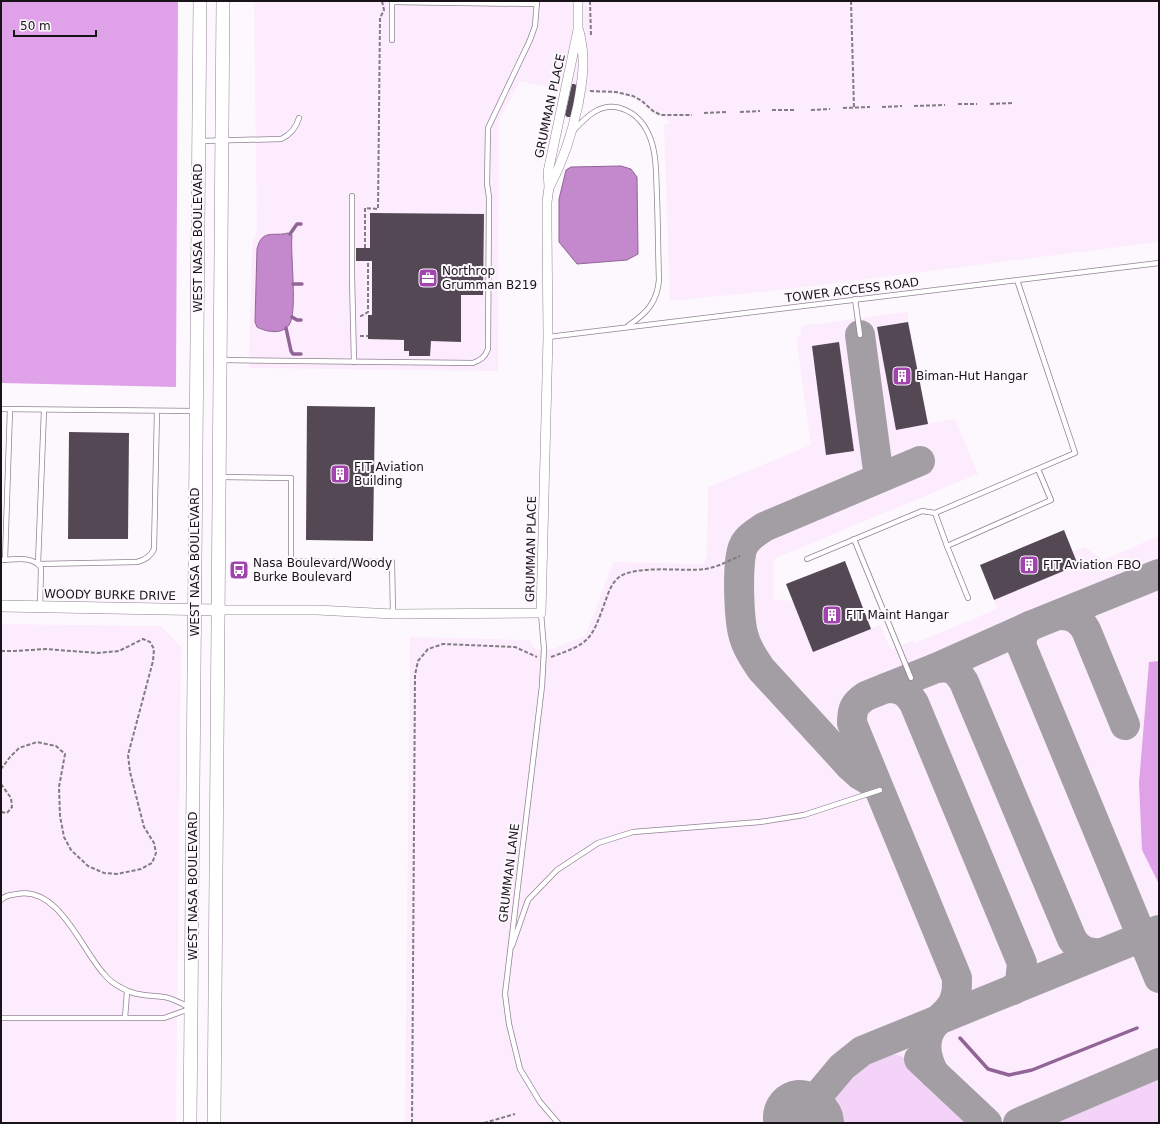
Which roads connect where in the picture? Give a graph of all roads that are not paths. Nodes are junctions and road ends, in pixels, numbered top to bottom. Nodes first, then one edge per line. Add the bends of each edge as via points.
1 (200, 1) edge
2 (223, 1) edge
3 (392, 1) edge
4 (578, 1) edge
5 (499, 2) edge
6 (537, 2) edge
7 (578, 30) junction
8 (392, 40) dead end
9 (299, 118) dead end
10 (572, 131) junction
11 (222, 140) junction
12 (199, 141) junction
13 (550, 187) junction
14 (352, 196) dead end
15 (1159, 263) edge
16 (1017, 280) junction
17 (855, 299) junction
18 (628, 326) junction
19 (860, 335) dead end
20 (548, 337) junction
21 (220, 360) junction
22 (354, 362) junction
23 (1, 409) edge
24 (10, 409) junction
25 (44, 410) junction
26 (157, 411) junction
27 (197, 411) junction
28 (1038, 469) junction
29 (219, 477) junction
30 (935, 514) junction
31 (854, 539) junction
32 (947, 546) junction
33 (807, 559) dead end
34 (3, 560) edge
35 (38, 564) junction
36 (968, 598) dead end
37 (1, 606) edge
38 (40, 607) junction
39 (195, 610) junction
40 (218, 610) junction
41 (541, 613) junction
42 (393, 614) junction
43 (911, 678) dead end
44 (880, 790) dead end
45 (1, 900) edge
46 (509, 955) junction
47 (127, 992) junction
48 (192, 1008) junction
49 (215, 1009) junction
50 (1, 1018) edge
51 (125, 1018) junction
52 (190, 1123) edge
53 (214, 1123) edge
54 (558, 1123) edge

1 - 12 main road, WEST NASA BOULEVARD
2 - 11 main road, WEST NASA BOULEVARD
3 - 5 lane
3 - 8 lane
4 - 7 street, GRUMMAN PLACE
5 - 6 lane
6 - 22 lane via 535,26 530,40 488,128 486,355 473,363
7 - 10 street, GRUMMAN PLACE via 582,44 584,73
7 - 13 street, GRUMMAN PLACE via 548,172
9 - 11 lane via 298,124 288,136 281,139
10 - 13 street, GRUMMAN PLACE via 561,165
10 - 18 lane via 594,111 602,108 620,108 642,123 651,141 656,162 659,280 655,297 644,315
11 - 12 lane
11 - 21 main road, WEST NASA BOULEVARD
12 - 27 main road, WEST NASA BOULEVARD
13 - 20 street, GRUMMAN PLACE via 547,202
14 - 22 lane
15 - 16 lane, TOWER ACCESS ROAD
16 - 17 lane, TOWER ACCESS ROAD
16 - 28 lane via 1075,453
17 - 18 lane, TOWER ACCESS ROAD
17 - 19 lane
18 - 20 lane, TOWER ACCESS ROAD
20 - 41 street, GRUMMAN PLACE
21 - 22 lane
21 - 29 main road, WEST NASA BOULEVARD
23 - 24 lane
24 - 25 lane
24 - 34 lane
25 - 26 lane
25 - 35 lane
26 - 27 lane
26 - 35 lane via 152,554 137,562
27 - 39 main road, WEST NASA BOULEVARD
28 - 30 lane
28 - 32 lane via 1051,500
29 - 40 main road, WEST NASA BOULEVARD
29 - 42 lane via 291,478 291,560 392,562
30 - 31 lane via 922,511
30 - 32 lane
31 - 33 lane
31 - 43 lane
32 - 36 lane
34 - 35 lane via 32,560
35 - 38 lane via 41,568
37 - 38 street, WOODY BURKE DRIVE
38 - 39 street, WOODY BURKE DRIVE
39 - 40 street, WOODY BURKE DRIVE
39 - 48 main road, WEST NASA BOULEVARD
40 - 42 street, GRUMMAN PLACE via 317,610
40 - 49 main road, WEST NASA BOULEVARD
41 - 42 street, GRUMMAN PLACE
41 - 46 lane, GRUMMAN LANE via 544,648 542,686
44 - 46 lane via 804,815 760,822 633,832 598,843 556,870 528,900
45 - 47 lane via 4,897 25,893 43,897 59,911 103,974
46 - 54 lane, GRUMMAN LANE via 505,994 520,1069 540,1102
47 - 48 lane via 165,997
47 - 51 lane
48 - 49 main road
48 - 51 lane via 164,1018
48 - 52 main road, WEST NASA BOULEVARD
49 - 53 main road, WEST NASA BOULEVARD
50 - 51 lane

